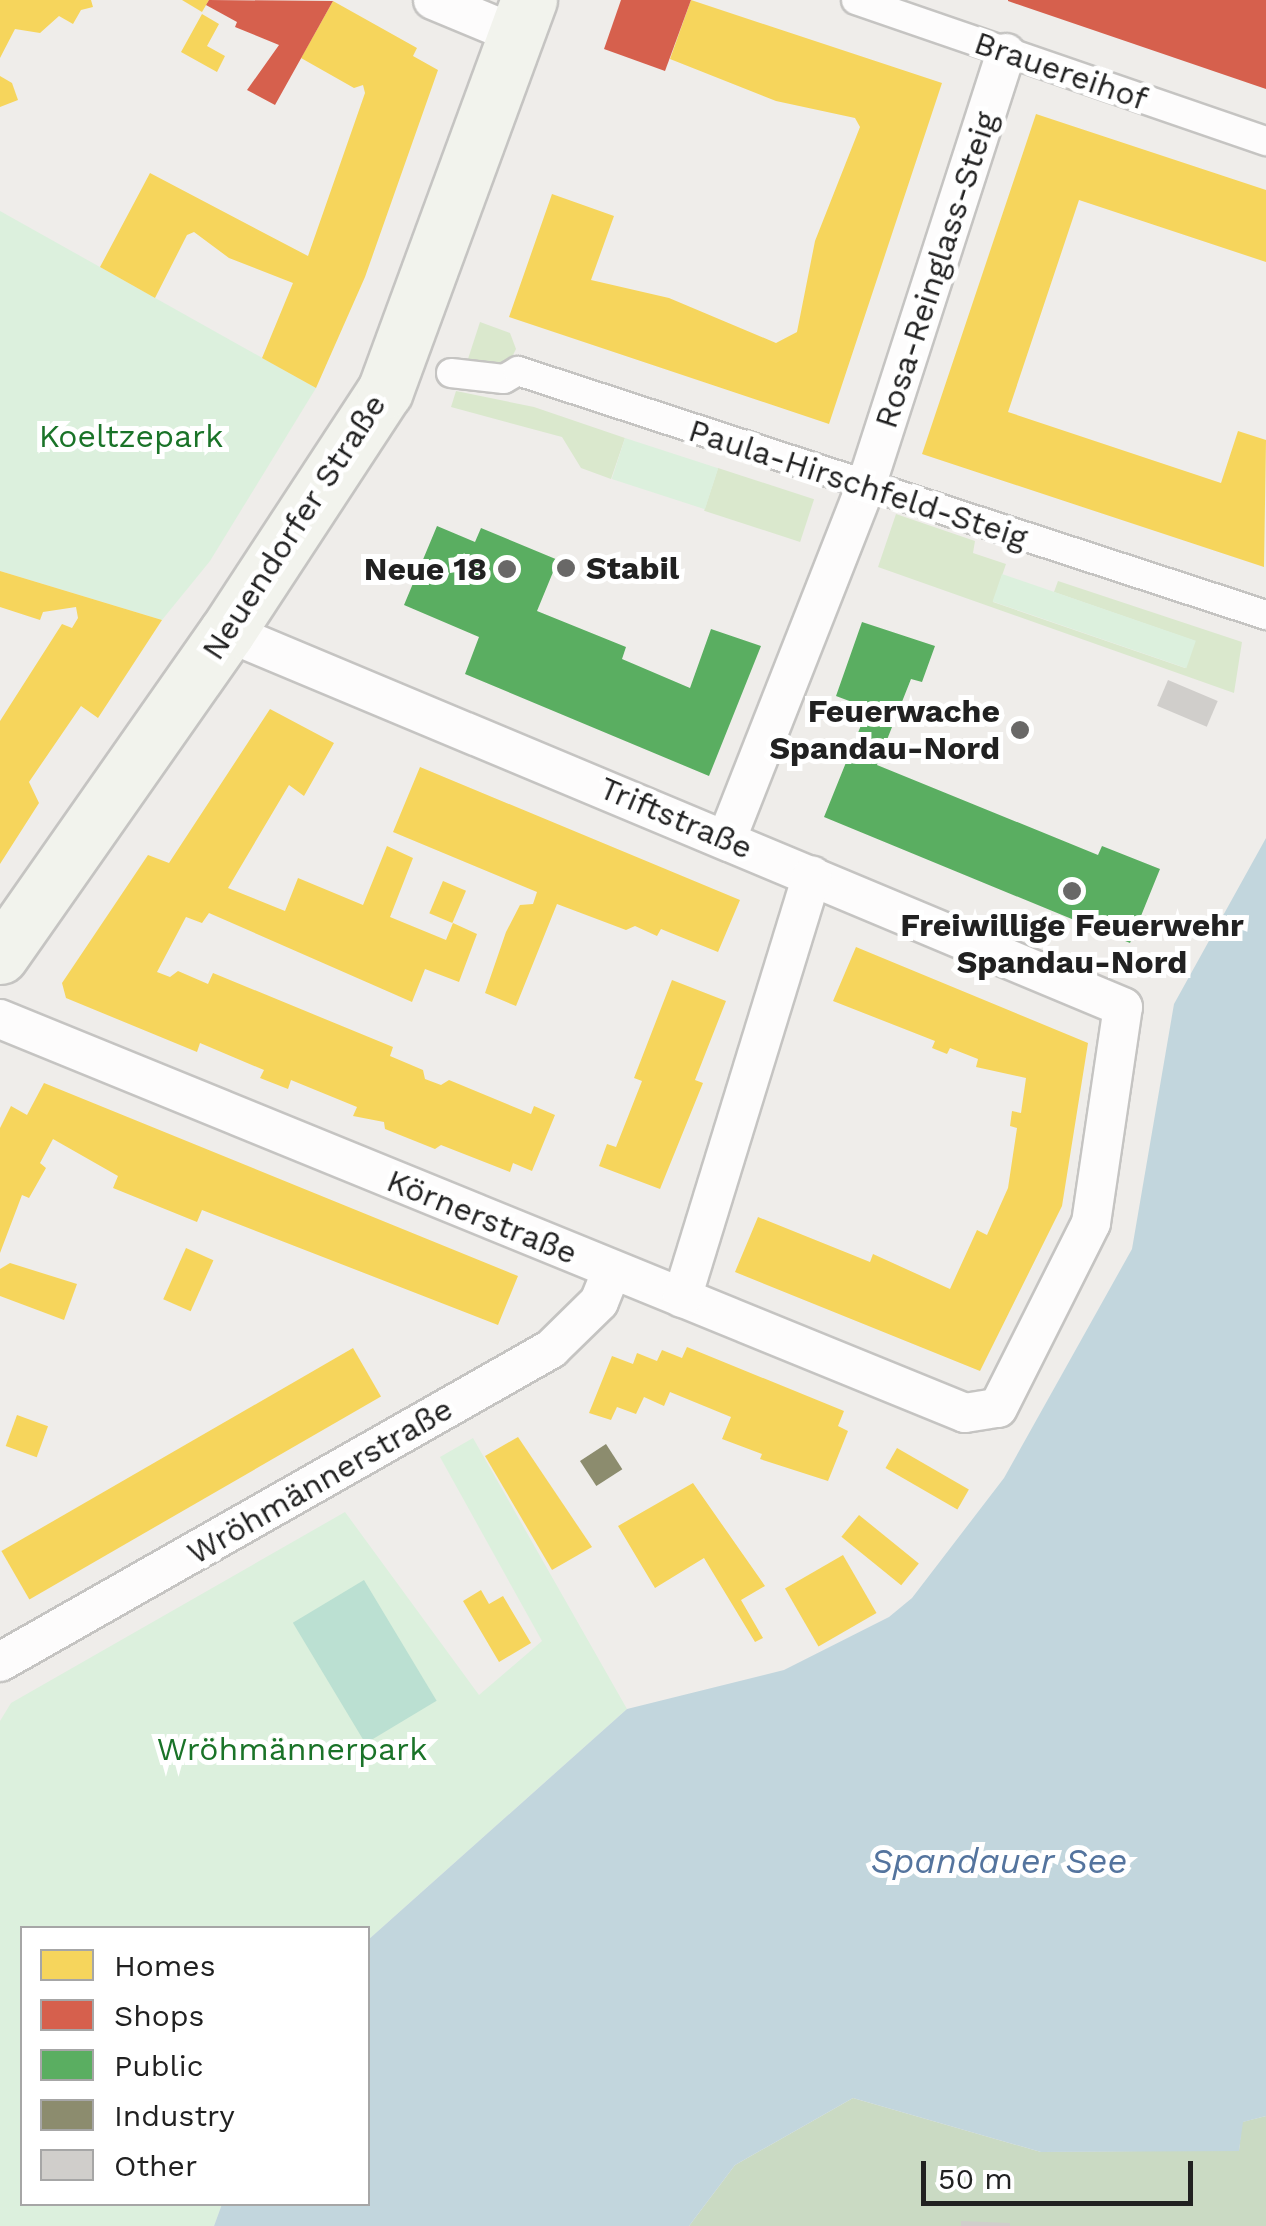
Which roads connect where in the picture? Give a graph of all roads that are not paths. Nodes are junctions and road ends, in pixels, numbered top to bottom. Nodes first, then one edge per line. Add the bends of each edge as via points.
1 (432, 0) edge
2 (856, 0) edge
3 (523, 18) edge
4 (1006, 53) junction
5 (1266, 141) edge
6 (452, 373) dead end
7 (866, 486) junction
8 (1265, 618) edge
9 (227, 632) junction
10 (726, 838) junction
11 (812, 876) junction
12 (7, 935) edge
13 (0, 1019) edge
14 (612, 1270) junction
15 (682, 1298) junction
16 (965, 1413) joint
17 (0, 1662) edge

1 - 3 street
2 - 4 street, Brauereihof
3 - 9 main road, Neuendorfer Straße via 385,391
4 - 5 street, Brauereihof
4 - 7 street, Rosa-Reinglass-Steig
6 - 7 street, Paula-Hirschfeld-Steig via 504,379 518,371
7 - 8 street, Paula-Hirschfeld-Steig
7 - 10 street, Rosa-Reinglass-Steig
9 - 10 street, Triftstraße
9 - 12 main road, Neuendorfer Straße
10 - 11 street, Triftstraße
11 - 15 street
11 - 16 street, Triftstraße via 1123,1007 1091,1222 998,1408
13 - 14 street, Körnerstraße
14 - 15 street, Körnerstraße
14 - 17 street, Wröhmännerstraße via 598,1302 551,1349
15 - 16 street, Körnerstraße

